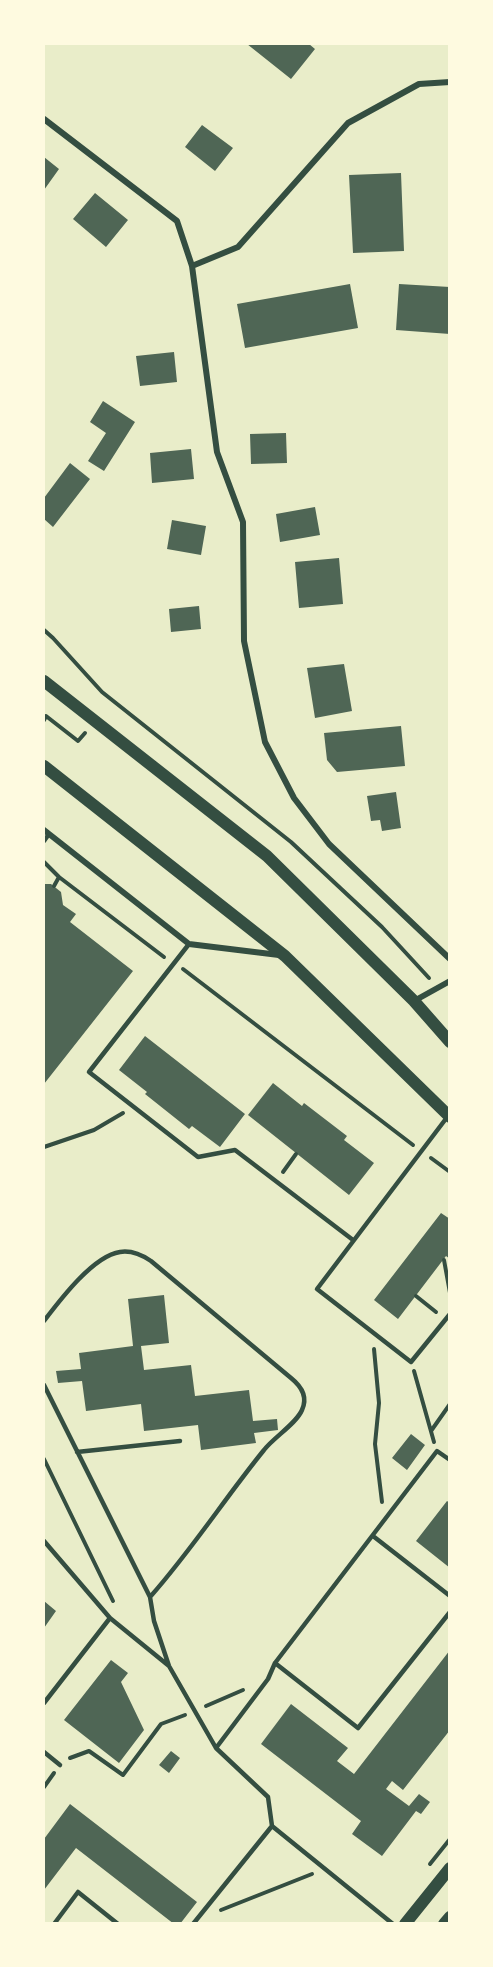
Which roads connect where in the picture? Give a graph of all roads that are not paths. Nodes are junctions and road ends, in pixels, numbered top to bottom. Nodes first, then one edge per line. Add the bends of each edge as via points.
1 (450, 82) edge
2 (44, 119) edge
3 (192, 266) junction
4 (44, 681) edge
5 (44, 766) edge
6 (46, 832) edge
7 (44, 841) edge
8 (189, 944) junction
9 (285, 956) junction
10 (450, 959) edge
11 (450, 981) edge
12 (414, 1001) junction
13 (450, 1042) edge
14 (449, 1116) edge
15 (353, 1240) junction
16 (450, 1314) edge
17 (44, 1321) edge
18 (44, 1386) edge
19 (180, 1441) dead end
20 (77, 1452) junction
21 (450, 1460) edge
22 (373, 1536) junction
23 (44, 1541) edge
24 (450, 1596) edge
25 (150, 1597) junction
26 (450, 1612) edge
27 (110, 1618) junction
28 (275, 1663) junction
29 (168, 1666) junction
30 (44, 1703) edge
31 (216, 1748) junction
32 (44, 1752) edge
33 (60, 1765) road end
34 (272, 1826) junction
35 (450, 1868) edge
36 (450, 1917) edge
37 (194, 1922) edge
38 (54, 1923) edge
39 (118, 1923) edge
40 (393, 1923) edge
41 (405, 1923) edge
42 (444, 1923) edge

1 - 3 street via 419,84 348,123 238,248
2 - 3 street via 177,221
3 - 10 street via 217,452 243,522 244,641 265,742 294,798 328,844
4 - 12 main road via 267,856
5 - 9 main road
6 - 7 lane
6 - 8 street
8 - 9 street
8 - 15 lane via 89,1072 198,1156 235,1150
9 - 14 main road
11 - 12 street
12 - 13 main road
14 - 15 lane
15 - 16 lane via 317,1289 411,1362
17 - 25 lane via 68,1289 96,1265 112,1254 132,1252 160,1269 303,1391 305,1401 299,1416 264,1450
18 - 20 lane
19 - 20 lane
20 - 25 lane
21 - 22 lane via 437,1451
22 - 24 lane
22 - 28 lane
23 - 27 lane
25 - 29 lane
26 - 28 lane via 358,1728
27 - 29 lane
27 - 30 lane
28 - 31 lane via 268,1679
29 - 31 lane
31 - 34 lane via 268,1797
32 - 33 lane
34 - 37 lane
34 - 40 lane
35 - 41 main road
36 - 42 main road
38 - 39 lane via 78,1892

